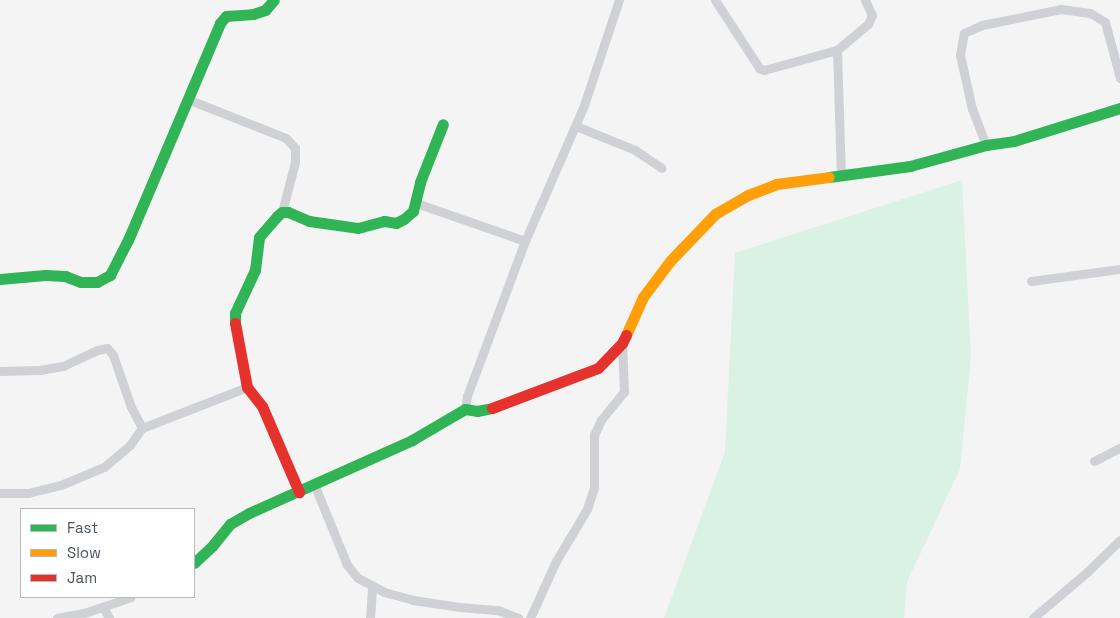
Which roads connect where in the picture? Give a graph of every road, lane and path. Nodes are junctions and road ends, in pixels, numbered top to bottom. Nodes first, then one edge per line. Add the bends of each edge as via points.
1 (274, 0) edge
2 (619, 0) edge
3 (715, 0) edge
4 (865, 0) edge
5 (837, 50) junction
6 (1120, 78) edge
7 (187, 100) junction
8 (1120, 108) edge
9 (443, 124) dead end
10 (576, 126) junction
11 (986, 145) junction
12 (662, 168) dead end
13 (841, 174) junction
14 (416, 203) junction
15 (282, 212) junction
16 (525, 241) junction
17 (1120, 269) edge
18 (0, 279) edge
19 (1031, 281) dead end
20 (622, 343) junction
21 (0, 370) edge
22 (246, 387) junction
23 (464, 409) junction
24 (142, 428) junction
25 (1120, 448) edge
26 (1094, 461) dead end
27 (314, 484) junction
28 (299, 492) junction
29 (0, 493) edge
30 (1120, 540) edge
31 (195, 562) edge
32 (372, 586) junction
33 (128, 598) edge
34 (103, 607) junction
35 (57, 618) edge
36 (109, 618) edge
37 (370, 618) edge
38 (518, 618) edge
39 (530, 618) edge
40 (1033, 618) edge

1 - 7 street via 271,6 259,12 226,16
2 - 10 street
3 - 5 street via 760,69
4 - 5 street via 872,15 868,24
5 - 13 street
6 - 11 street via 1105,22 1090,13 1061,10 982,25 964,33 960,55 972,109
7 - 15 street via 286,138 296,148
7 - 18 street via 110,275 98,282 81,282 55,275
8 - 11 street via 1040,134
9 - 14 street via 420,182
10 - 12 street via 635,150
10 - 16 street
11 - 13 street via 910,166
13 - 20 street via 776,184 715,214 670,261 644,297
14 - 15 street via 413,211 396,223 384,221 358,228 309,221
14 - 16 street
15 - 22 street via 259,237 255,270 235,313 235,331
16 - 23 street
17 - 19 street
20 - 23 street via 598,368 496,407 478,411
20 - 39 street via 624,392 601,420 594,435 594,488 587,509 556,561
21 - 24 street via 40,370 63,366 107,348 113,355
22 - 24 street
22 - 28 street via 262,406
23 - 27 street via 412,440
24 - 29 street via 130,445 104,467 63,484 28,493
25 - 26 street
27 - 28 street
27 - 32 street via 347,565 358,578
28 - 31 street via 230,524
30 - 40 street
32 - 37 street
32 - 38 street via 413,600 498,610
33 - 34 street
34 - 35 street
34 - 36 street

